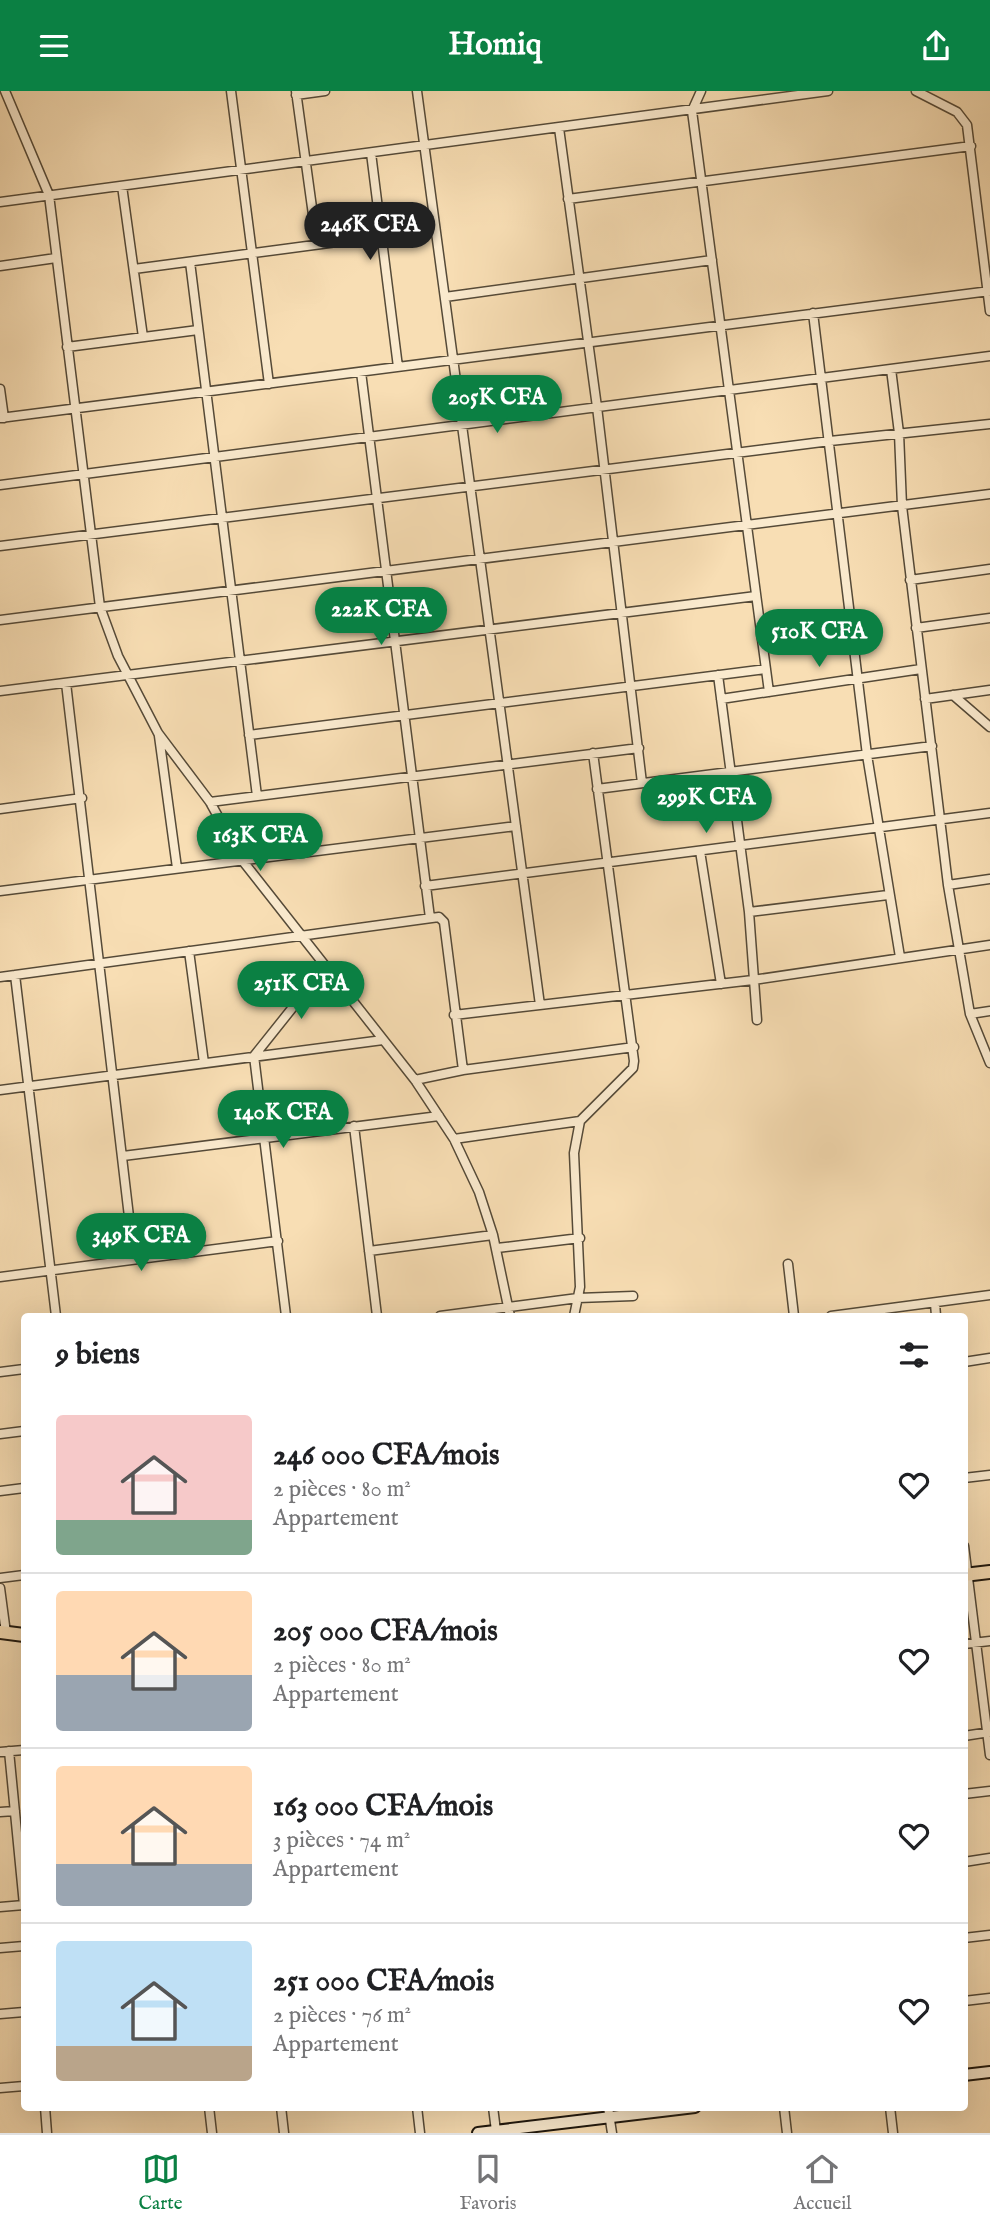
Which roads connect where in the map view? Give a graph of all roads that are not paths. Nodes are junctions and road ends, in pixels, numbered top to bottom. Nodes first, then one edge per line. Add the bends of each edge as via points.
1 (5, 91) edge
2 (231, 91) edge
3 (325, 91) edge
4 (417, 91) edge
5 (701, 91) edge
6 (828, 91) edge
7 (916, 91) edge
8 (296, 93) edge
9 (692, 111) junction
10 (559, 128) junction
11 (424, 146) junction
12 (971, 146) junction
13 (371, 153) junction
14 (306, 161) junction
15 (241, 170) junction
16 (702, 183) junction
17 (122, 186) junction
18 (48, 195) junction
19 (568, 199) junction
20 (0, 202) edge
21 (382, 236) junction
22 (317, 244) junction
23 (252, 253) junction
24 (56, 258) junction
25 (712, 260) junction
26 (190, 262) junction
27 (0, 266) edge
28 (134, 269) junction
29 (578, 278) junction
30 (988, 292) edge
31 (444, 297) junction
32 (990, 311) edge
33 (813, 313) junction
34 (720, 325) junction
35 (198, 330) junction
36 (143, 337) junction
37 (586, 343) junction
38 (67, 347) junction
39 (990, 356) edge
40 (453, 360) junction
41 (398, 367) junction
42 (891, 369) junction
43 (360, 372) junction
44 (821, 378) junction
45 (270, 384) junction
46 (0, 389) edge
47 (729, 390) junction
48 (206, 392) junction
49 (597, 407) junction
50 (75, 409) junction
51 (2, 418) edge
52 (990, 423) edge
53 (462, 425) junction
54 (899, 432) junction
55 (369, 437) junction
56 (830, 441) junction
57 (737, 453) junction
58 (214, 457) junction
59 (604, 470) junction
60 (83, 474) junction
61 (0, 485) edge
62 (470, 487) junction
63 (990, 494) edge
64 (377, 498) junction
65 (902, 506) junction
66 (840, 513) junction
67 (222, 518) junction
68 (747, 525) junction
69 (91, 534) junction
70 (612, 542) junction
71 (0, 546) edge
72 (480, 559) junction
73 (990, 569) edge
74 (386, 571) junction
75 (910, 580) junction
76 (231, 590) junction
77 (756, 596) junction
78 (100, 607) junction
79 (621, 613) junction
80 (990, 618) edge
81 (0, 620) edge
82 (916, 628) junction
83 (489, 629) junction
84 (395, 641) junction
85 (240, 661) junction
86 (766, 669) junction
87 (921, 669) junction
88 (128, 675) junction
89 (718, 675) junction
90 (859, 678) junction
91 (66, 683) junction
92 (631, 687) junction
93 (990, 690) edge
94 (0, 691) edge
95 (769, 692) junction
96 (953, 695) junction
97 (722, 699) junction
98 (925, 699) junction
99 (499, 703) junction
100 (404, 715) junction
101 (990, 727) edge
102 (158, 733) junction
103 (249, 735) junction
104 (932, 746) junction
105 (639, 748) junction
106 (593, 753) junction
107 (867, 755) junction
108 (507, 764) junction
109 (731, 771) junction
110 (412, 776) junction
111 (642, 783) junction
112 (597, 789) junction
113 (257, 796) junction
114 (82, 798) junction
115 (210, 802) junction
116 (0, 809) edge
117 (990, 813) edge
118 (939, 819) junction
119 (516, 826) junction
120 (878, 828) junction
121 (419, 838) junction
122 (740, 845) junction
123 (700, 851) junction
124 (242, 860) junction
125 (609, 863) junction
126 (177, 869) junction
127 (522, 874) junction
128 (91, 879) junction
129 (990, 879) edge
130 (948, 885) junction
131 (425, 886) junction
132 (0, 891) edge
133 (888, 895) junction
134 (749, 912) junction
135 (430, 918) junction
136 (301, 936) junction
137 (990, 945) edge
138 (189, 951) junction
139 (958, 951) junction
140 (900, 957) junction
141 (100, 964) junction
142 (326, 967) junction
143 (15, 975) junction
144 (0, 977) edge
145 (753, 980) junction
146 (721, 984) junction
147 (627, 995) junction
148 (540, 1005) junction
149 (990, 1011) edge
150 (970, 1014) junction
151 (454, 1015) junction
152 (757, 1020) dead end
153 (383, 1040) junction
154 (634, 1047) junction
155 (254, 1056) junction
156 (204, 1063) junction
157 (990, 1063) edge
158 (463, 1070) junction
159 (113, 1075) junction
160 (415, 1080) junction
161 (28, 1086) junction
162 (0, 1090) edge
163 (439, 1116) junction
164 (580, 1121) junction
165 (354, 1126) junction
166 (267, 1137) junction
167 (454, 1139) junction
168 (122, 1156) junction
169 (493, 1235) junction
170 (580, 1238) junction
171 (278, 1241) junction
172 (497, 1248) junction
173 (369, 1251) junction
174 (134, 1259) junction
175 (788, 1264) dead end
176 (51, 1270) junction
177 (0, 1276) edge
178 (633, 1296) dead end
179 (990, 1296) edge
180 (578, 1298) junction
181 (934, 1303) junction
182 (509, 1312) edge
183 (56, 1313) edge
184 (286, 1313) edge
185 (377, 1313) edge
186 (575, 1313) edge
187 (794, 1313) edge
188 (855, 1313) edge
189 (936, 1313) edge
190 (990, 1358) edge
191 (968, 1361) edge
192 (21, 1369) edge
193 (0, 1372) edge
194 (21, 1431) edge
195 (0, 1434) edge
196 (990, 1475) edge
197 (968, 1478) edge
198 (21, 1488) edge
199 (0, 1491) edge
200 (990, 1572) edge
201 (21, 1575) edge
202 (968, 1575) edge
203 (0, 1578) edge
204 (0, 1588) edge
205 (968, 1589) edge
206 (3, 1632) edge
207 (21, 1635) edge
208 (990, 1641) edge
209 (976, 1643) junction
210 (968, 1644) edge
211 (989, 1733) edge
212 (968, 1736) edge
213 (4, 1752) edge
214 (990, 1755) edge
215 (990, 1791) edge
216 (968, 1794) edge
217 (15, 1811) junction
218 (0, 1812) edge
219 (990, 1859) edge
220 (968, 1862) edge
221 (21, 1874) edge
222 (21, 1905) edge
223 (0, 1907) edge
224 (990, 1935) edge
225 (968, 1938) edge
226 (21, 1946) edge
227 (0, 1948) edge
228 (990, 1998) edge
229 (968, 2001) edge
230 (21, 2012) edge
231 (0, 2014) edge
232 (990, 2072) edge
233 (968, 2075) edge
234 (21, 2085) edge
235 (0, 2088) edge
236 (45, 2111) edge
237 (209, 2111) edge
238 (281, 2111) edge
239 (417, 2111) edge
240 (494, 2111) edge
241 (784, 2111) edge
242 (890, 2111) edge
243 (609, 2112) edge
244 (496, 2131) junction
245 (47, 2133) edge
246 (212, 2133) edge
247 (284, 2133) edge
248 (420, 2133) edge
249 (478, 2133) edge
250 (611, 2133) edge
251 (787, 2133) edge
252 (893, 2133) edge

1 - 18 street
2 - 15 street
3 - 8 street
4 - 11 street
5 - 9 street
6 - 9 street
7 - 12 street via 957,112 967,125
8 - 14 street
9 - 10 street
9 - 16 street
10 - 11 street
10 - 19 street
11 - 13 street
11 - 31 street
12 - 16 street
12 - 30 street
13 - 14 street
13 - 21 street
14 - 15 street
14 - 22 street
15 - 17 street
15 - 23 street
16 - 19 street
16 - 25 street
17 - 18 street
17 - 28 street
18 - 20 street
18 - 24 street
19 - 29 street
21 - 22 street
21 - 41 street
22 - 23 street
23 - 26 street
23 - 45 street
24 - 27 street
24 - 38 street
25 - 29 street
25 - 34 street
26 - 28 street
26 - 35 street
28 - 36 street
29 - 31 street
29 - 37 street
30 - 32 street
30 - 33 street
31 - 40 street
33 - 34 street
33 - 44 street
34 - 37 street
34 - 47 street
35 - 36 street
35 - 48 street
36 - 38 street
37 - 40 street
37 - 49 street
38 - 50 street
39 - 42 street
40 - 41 street
40 - 53 street
41 - 43 street
42 - 44 street
42 - 54 street
43 - 45 street
43 - 55 street
44 - 47 street
44 - 56 street
45 - 48 street
46 - 51 street
47 - 49 street
47 - 57 street
48 - 50 street
48 - 58 street
49 - 53 street
49 - 59 street
50 - 51 street
50 - 60 street
52 - 54 street
53 - 55 street
53 - 62 street
54 - 56 street
54 - 65 street
55 - 58 street
55 - 64 street
56 - 57 street
56 - 66 street
57 - 59 street
57 - 68 street
58 - 60 street
58 - 67 street
59 - 62 street
59 - 70 street
60 - 61 street
60 - 69 street
62 - 64 street
62 - 72 street
63 - 65 street
64 - 67 street
64 - 74 street
65 - 66 street
65 - 75 street
66 - 68 street
66 - 90 street
67 - 69 street
67 - 76 street
68 - 70 street
68 - 77 street
69 - 71 street
69 - 78 street
70 - 72 street
70 - 79 street
72 - 74 street
72 - 83 street
73 - 75 street
74 - 76 street
74 - 84 street
75 - 82 street
76 - 78 street
76 - 85 street
77 - 79 street
77 - 86 street
78 - 81 street
78 - 88 street
79 - 83 street
79 - 92 street
80 - 82 street
82 - 87 street
83 - 84 street
83 - 99 street
84 - 85 street
84 - 100 street
85 - 88 street
85 - 103 street
86 - 89 street
86 - 95 street
87 - 90 street
87 - 98 street
88 - 91 street
88 - 102 street
89 - 92 street
89 - 97 street
90 - 95 street
90 - 107 street
91 - 94 street
91 - 114 street
92 - 99 street
92 - 105 street
93 - 96 street
95 - 97 street
96 - 98 street
96 - 101 street
97 - 109 street
98 - 104 street
99 - 100 street
99 - 108 street
100 - 103 street
100 - 110 street
102 - 115 street
102 - 126 street
103 - 113 street
104 - 107 street
104 - 118 street
105 - 106 street
105 - 111 street
106 - 108 street
106 - 112 street
107 - 109 street
107 - 120 street
108 - 110 street
108 - 119 street
109 - 111 street
109 - 122 street
110 - 113 street
110 - 121 street
111 - 112 street
112 - 125 street
113 - 115 street
114 - 116 street
114 - 128 street
115 - 124 street
117 - 118 street
118 - 120 street
118 - 130 street
119 - 121 street
119 - 127 street
120 - 122 street
120 - 133 street
121 - 124 street
121 - 131 street
122 - 123 street
122 - 134 street
123 - 125 street
123 - 146 street
124 - 126 street
124 - 136 street
125 - 127 street
125 - 147 street
126 - 128 street
127 - 131 street
127 - 148 street
128 - 132 street
128 - 141 street
129 - 130 street
130 - 139 street
131 - 135 street
133 - 134 street
133 - 140 street
134 - 145 street
135 - 136 street
135 - 151 street via 444,922
136 - 138 street
136 - 142 street
137 - 139 street
138 - 141 street
138 - 156 street
139 - 140 street
139 - 150 street
140 - 145 street
141 - 143 street
141 - 159 street
142 - 153 street
142 - 155 street
143 - 144 street
143 - 161 street
145 - 146 street
145 - 152 street
146 - 147 street
147 - 148 street
147 - 154 street
148 - 151 street
149 - 150 street
150 - 157 street
151 - 158 street
153 - 155 street
153 - 160 street
154 - 158 street
154 - 164 street via 633,1067
155 - 156 street
155 - 166 street
156 - 159 street
158 - 160 street
159 - 161 street
159 - 168 street
160 - 163 street
161 - 162 street
161 - 176 street
163 - 165 street
163 - 167 street
164 - 167 street
164 - 170 street via 574,1153
165 - 166 street
165 - 173 street
166 - 168 street
166 - 171 street
167 - 169 street
168 - 174 street
169 - 172 street
169 - 173 street
170 - 172 street
170 - 180 street
171 - 174 street
171 - 184 street
172 - 182 street
173 - 185 street
174 - 176 street
175 - 187 street
176 - 177 street
176 - 183 street
178 - 180 street
179 - 181 street
180 - 182 street
180 - 186 street
181 - 188 street
181 - 189 street
190 - 191 street
192 - 193 street
194 - 195 street
196 - 197 street
198 - 199 street
200 - 202 main road
201 - 203 street
204 - 206 street
205 - 209 street
206 - 207 main road
208 - 209 street
209 - 210 street
209 - 211 street
211 - 212 street
211 - 214 street
213 - 217 street
215 - 216 street
217 - 218 street
217 - 221 street
219 - 220 street
222 - 223 street
224 - 225 street
226 - 227 street
228 - 229 street
230 - 231 street
232 - 233 street
234 - 235 street
236 - 245 street
237 - 246 street
238 - 247 street
239 - 248 street
240 - 244 street
241 - 251 street
242 - 252 street
243 - 244 street
243 - 250 street
244 - 249 street

